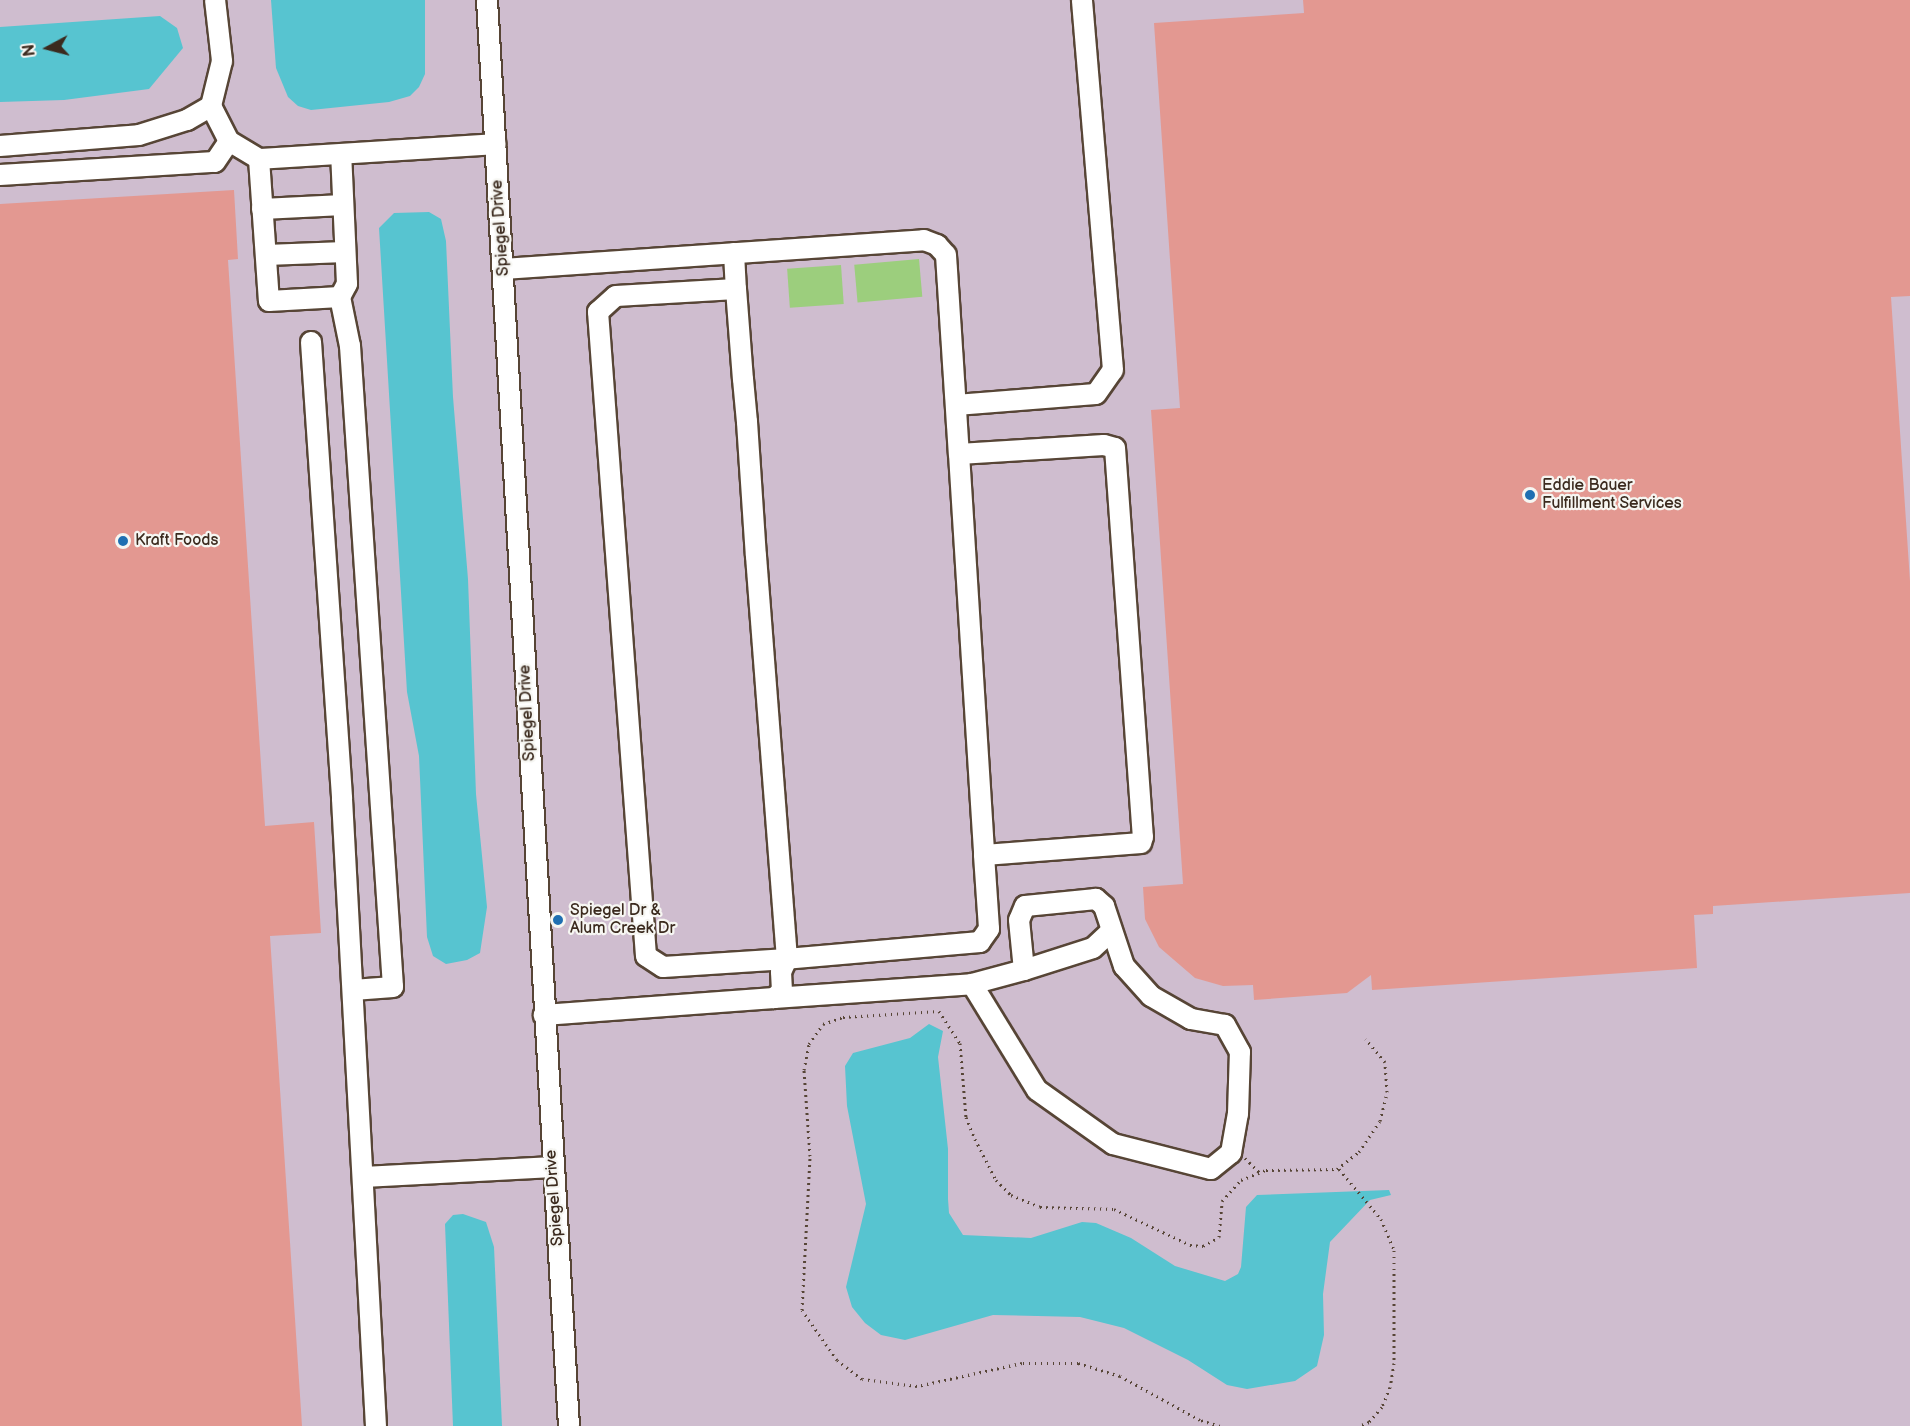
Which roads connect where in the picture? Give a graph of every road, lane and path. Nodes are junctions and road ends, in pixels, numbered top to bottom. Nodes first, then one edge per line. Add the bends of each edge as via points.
1 (215, 0) edge
2 (487, 0) edge
3 (1082, 0) edge
4 (211, 106) junction
5 (229, 141) junction
6 (496, 144) junction
7 (0, 146) edge
8 (341, 154) junction
9 (259, 159) junction
10 (0, 175) edge
11 (343, 205) junction
12 (262, 209) junction
13 (345, 252) junction
14 (734, 253) junction
15 (266, 255) junction
16 (503, 268) junction
17 (736, 289) junction
18 (344, 291) junction
19 (311, 342) dead end
20 (956, 405) junction
21 (959, 454) junction
22 (984, 855) junction
23 (1110, 932) junction
24 (787, 959) junction
25 (1024, 970) junction
26 (972, 984) junction
27 (353, 990) junction
28 (774, 998) junction
29 (544, 1015) junction
30 (954, 1030) dead end
31 (553, 1167) junction
32 (1338, 1168) dead end
33 (364, 1177) junction
34 (376, 1426) edge
35 (569, 1426) edge
36 (1220, 1426) edge
37 (1359, 1426) edge

1 - 4 street via 222,61
2 - 6 street, Spiegel Drive
3 - 20 street via 1113,370 1096,394
4 - 5 street
4 - 7 street via 187,120 139,135
5 - 9 street
5 - 10 street via 214,162
6 - 8 street
6 - 16 street, Spiegel Drive
8 - 9 street
8 - 11 street
9 - 12 street
11 - 12 street
11 - 13 street
12 - 15 street
13 - 15 street
13 - 18 street
14 - 16 street
14 - 17 street
14 - 20 street via 924,240 937,245 946,255
15 - 18 street via 269,301
16 - 29 street, Spiegel Drive
17 - 24 street
17 - 24 street via 616,296 598,312 646,956 663,967
18 - 27 street via 341,313 348,324 393,987
19 - 27 street
20 - 21 street
21 - 22 street
21 - 22 street via 1104,445 1115,448 1143,837 1140,843
22 - 24 street via 989,929 980,942
23 - 25 street via 1093,948
23 - 25 street via 1104,906 1096,899 1025,906 1019,920
23 - 26 street via 1124,966 1151,996 1191,1019 1225,1025 1240,1052 1238,1114 1231,1153 1211,1169 1113,1144 1038,1090
24 - 28 street via 781,972 782,991
25 - 26 street
26 - 28 street
27 - 33 street
28 - 29 street
29 - 31 street, Spiegel Drive
30 - 36 path via 939,1011 843,1017 823,1024 809,1044 804,1070 810,1156 802,1310 825,1347 862,1378 900,1386 937,1383 1032,1362 1101,1367 1200,1420
31 - 33 street
31 - 35 street, Spiegel Drive
32 - 37 path via 1377,1214 1394,1250 1394,1364 1382,1407 1369,1422
33 - 34 street

